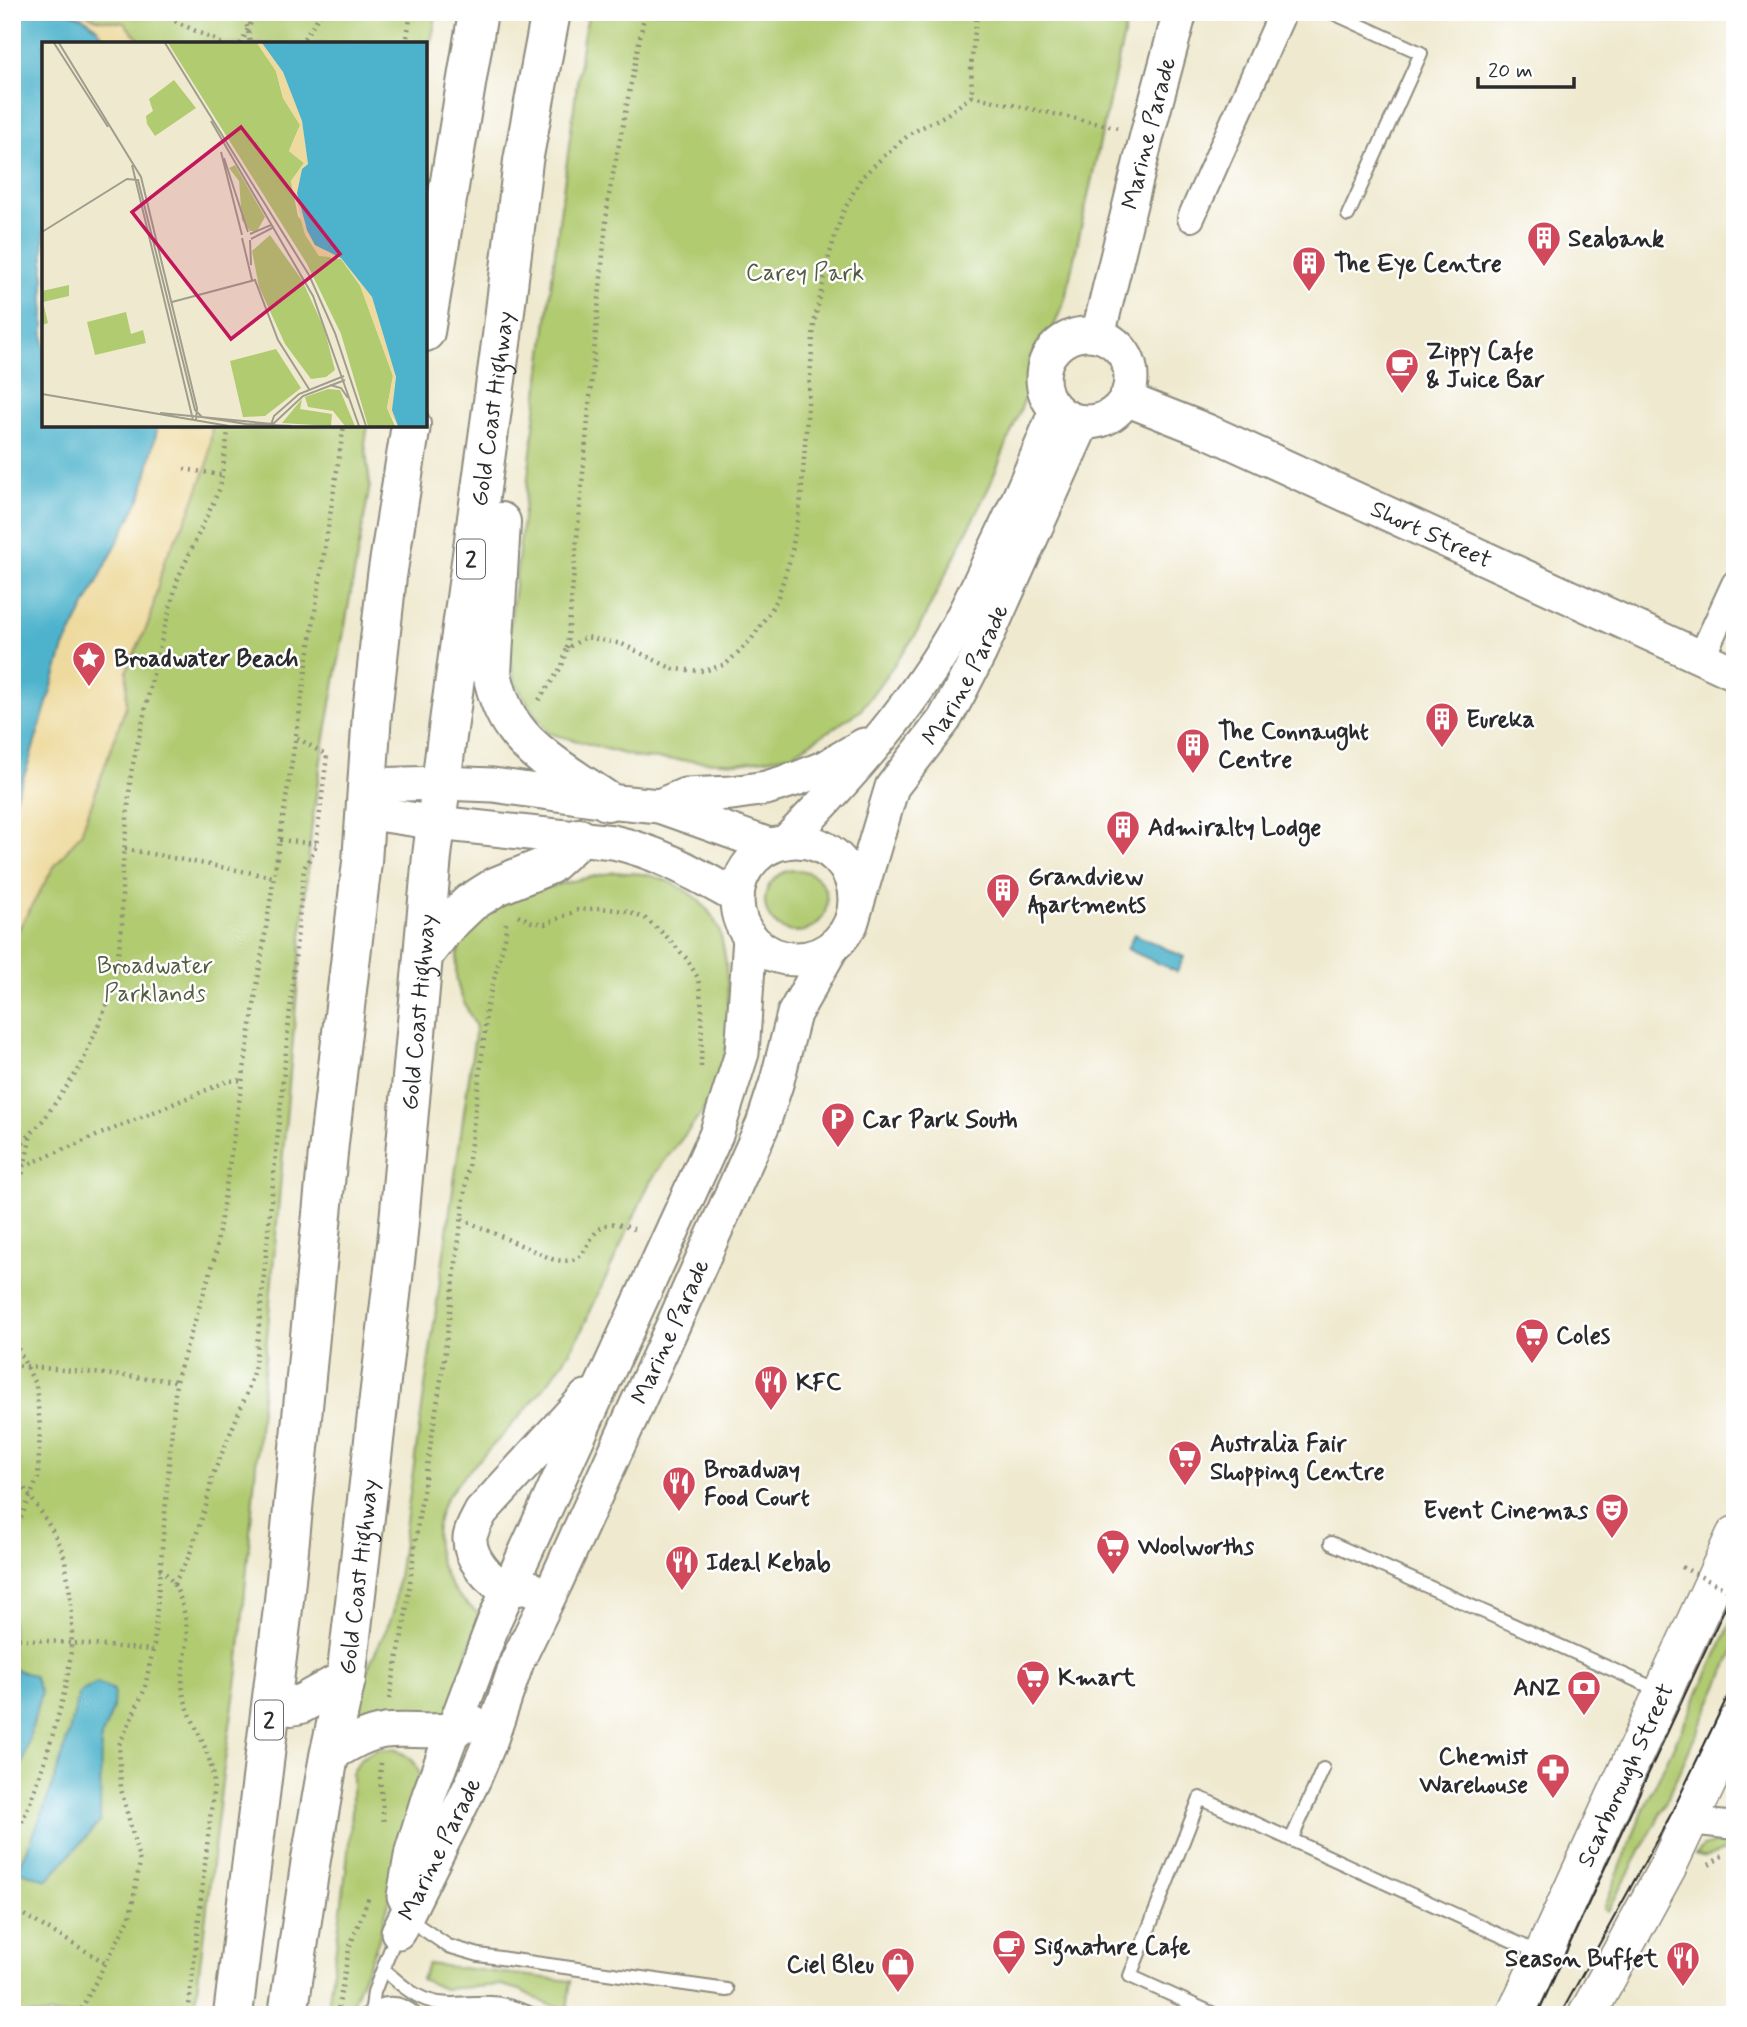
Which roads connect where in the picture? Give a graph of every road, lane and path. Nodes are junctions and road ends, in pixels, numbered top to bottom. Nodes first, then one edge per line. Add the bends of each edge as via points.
1 (156, 12) edge
2 (242, 12) edge
3 (256, 12) edge
4 (322, 12) edge
5 (411, 12) edge
6 (478, 12) edge
7 (551, 12) edge
8 (645, 12) edge
9 (977, 12) edge
10 (1180, 12) edge
11 (1283, 12) edge
12 (1331, 12) edge
13 (248, 29) junction
14 (219, 42) edge
15 (242, 42) edge
16 (250, 42) edge
17 (301, 42) edge
18 (405, 42) edge
19 (972, 96) junction
20 (1147, 135) junction
21 (1348, 215) dead end
22 (1191, 218) dead end
23 (427, 320) edge
24 (1098, 335) junction
25 (502, 336) junction
26 (1126, 400) junction
27 (1069, 416) junction
28 (229, 427) edge
29 (344, 427) edge
30 (411, 427) edge
31 (184, 469) dead end
32 (222, 475) junction
33 (1735, 584) edge
34 (567, 648) junction
35 (1701, 658) junction
36 (1735, 673) edge
37 (537, 703) dead end
38 (885, 733) junction
39 (296, 737) junction
40 (442, 783) junction
41 (366, 799) junction
42 (607, 802) junction
43 (659, 806) junction
44 (437, 823) junction
45 (579, 838) junction
46 (280, 840) junction
47 (316, 844) junction
48 (779, 844) junction
49 (125, 849) junction
50 (274, 877) junction
51 (737, 897) junction
52 (841, 935) junction
53 (750, 937) junction
54 (424, 954) junction
55 (701, 1069) dead end
56 (243, 1080) junction
57 (31, 1135) junction
58 (12, 1151) edge
59 (24, 1166) junction
60 (12, 1192) edge
61 (462, 1218) junction
62 (629, 1241) dead end
63 (12, 1336) edge
64 (12, 1366) edge
65 (26, 1367) junction
66 (606, 1375) junction
67 (176, 1381) junction
68 (12, 1472) edge
69 (30, 1496) junction
70 (12, 1529) edge
71 (1735, 1535) edge
72 (1331, 1543) dead end
73 (1682, 1567) dead end
74 (160, 1569) junction
75 (174, 1584) junction
76 (555, 1584) junction
77 (508, 1589) junction
78 (1735, 1594) edge
79 (12, 1638) edge
80 (72, 1643) junction
81 (153, 1650) junction
82 (513, 1673) junction
83 (346, 1679) junction
84 (1664, 1693) junction
85 (272, 1702) junction
86 (1735, 1724) edge
87 (453, 1730) junction
88 (383, 1731) junction
89 (329, 1756) junction
90 (1323, 1769) dead end
91 (1690, 1821) junction
92 (1735, 1826) edge
93 (385, 1833) dead end
94 (1291, 1840) junction
95 (12, 1842) edge
96 (372, 1888) dead end
97 (12, 1909) edge
98 (402, 1925) junction
99 (1543, 1954) junction
100 (106, 1963) junction
101 (383, 1969) junction
102 (727, 1990) dead end
103 (369, 2012) edge
104 (78, 2015) edge
105 (188, 2015) edge
106 (233, 2015) edge
107 (288, 2015) edge
108 (337, 2015) edge
109 (416, 2015) edge
110 (534, 2015) edge
111 (1216, 2015) edge
112 (1515, 2015) edge
113 (1587, 2015) edge

1 - 14 path
2 - 13 path
3 - 13 path
4 - 17 path
5 - 18 path
6 - 23 highway
7 - 25 highway, Gold Coast Highway / 2 via 523,161
8 - 34 path via 608,200
9 - 19 path
10 - 20 street, Marine Parade
11 - 22 street
12 - 21 lane via 1421,53
13 - 15 path
13 - 16 path
19 - 20 path
19 - 34 path via 911,133 861,178 842,214 814,324 801,498 791,556 777,600 751,639 726,664 704,671 673,669 622,644 586,637
20 - 24 street, Marine Parade
24 - 26 street via 1124,354 1131,386
24 - 27 street via 1072,336 1059,344 1046,362 1043,385 1047,397
25 - 40 highway, Gold Coast Highway / 2
25 - 42 highway via 513,383 498,550 492,673 497,696 514,728 540,754
26 - 27 street via 1113,415 1099,421
26 - 35 street, Short Street via 1207,431
27 - 38 street, Marine Parade via 1024,489 953,635
27 - 52 street, Marine Parade via 980,652 944,720 892,787
28 - 32 path
29 - 39 path
30 - 41 highway, 2 via 387,576
31 - 32 path
32 - 49 path via 178,578 164,631 131,772
33 - 35 street
34 - 37 path via 562,666
35 - 36 street, Short Street
38 - 43 street via 799,778 766,788 685,795
38 - 48 street, Marine Parade via 841,786
39 - 46 path
39 - 47 path via 327,756
40 - 41 street
40 - 42 street via 493,785
40 - 44 highway, Gold Coast Highway / 2
41 - 44 street
41 - 85 highway, 2
42 - 43 street
43 - 48 street
44 - 45 street
44 - 54 highway, Gold Coast Highway / 2
45 - 51 street via 640,848
45 - 54 highway via 549,865 497,886 470,903
46 - 47 path
46 - 50 path
47 - 75 path via 304,868 255,1366 212,1477 189,1556
48 - 51 street, Marine Parade via 747,867
48 - 52 street via 804,841 821,846 848,871 855,888 855,906
49 - 50 path
49 - 57 path via 114,988 81,1066
50 - 56 path
51 - 53 street
52 - 53 street via 816,956 799,959 772,953
52 - 76 street, Marine Parade via 794,1014 763,1124
53 - 66 street, Marine Parade via 742,1053 733,1087 716,1135
54 - 83 highway, Gold Coast Highway / 2 via 397,1244
55 - 61 path via 698,978 666,935 646,919 625,911 578,911 546,924 506,910 505,938 486,1009
56 - 59 path via 228,1081
56 - 67 path via 215,1257
57 - 58 path
57 - 59 path
59 - 60 path
61 - 62 path via 564,1262 581,1255 606,1225 634,1229
61 - 88 path via 404,1626
63 - 65 path
64 - 65 path
65 - 67 path
65 - 69 path via 36,1385 40,1427 38,1478
66 - 77 street, Marine Parade
66 - 77 street via 474,1524 470,1537 474,1556 488,1576
67 - 74 path
68 - 69 path
69 - 70 path
69 - 80 path via 64,1555
71 - 84 main road, Scarborough Street
72 - 84 lane
73 - 78 path, bridge
74 - 75 path
74 - 81 path
75 - 105 path via 187,1638 184,1695 210,1757 214,1784
76 - 77 street
76 - 82 street, Marine Parade
77 - 87 street, Marine Parade
79 - 80 path
80 - 81 path
80 - 95 path via 66,1689 45,1759
81 - 100 path via 144,1691 119,1745 121,1789 140,1863 130,1917
82 - 87 street via 496,1703 481,1718
82 - 98 street, Marine Parade via 462,1806
83 - 85 highway via 302,1704
83 - 89 highway, Gold Coast Highway / 2
84 - 99 main road, Scarborough Street
85 - 106 highway, 2
86 - 91 main road
87 - 88 street
87 - 98 street, Marine Parade via 412,1851
88 - 89 street via 361,1737
88 - 93 path via 380,1779
89 - 107 highway, Gold Coast Highway / 2
90 - 94 lane
91 - 92 street
91 - 113 main road
94 - 99 lane
94 - 111 lane via 1200,1798 1130,1976
96 - 108 path via 349,1949
97 - 100 path
98 - 101 lane
98 - 102 lane via 479,1955
99 - 112 main road, Scarborough Street
100 - 104 path
101 - 103 lane
101 - 110 lane via 426,2000 448,2005 510,2005
103 - 109 lane via 382,2004 397,2004

